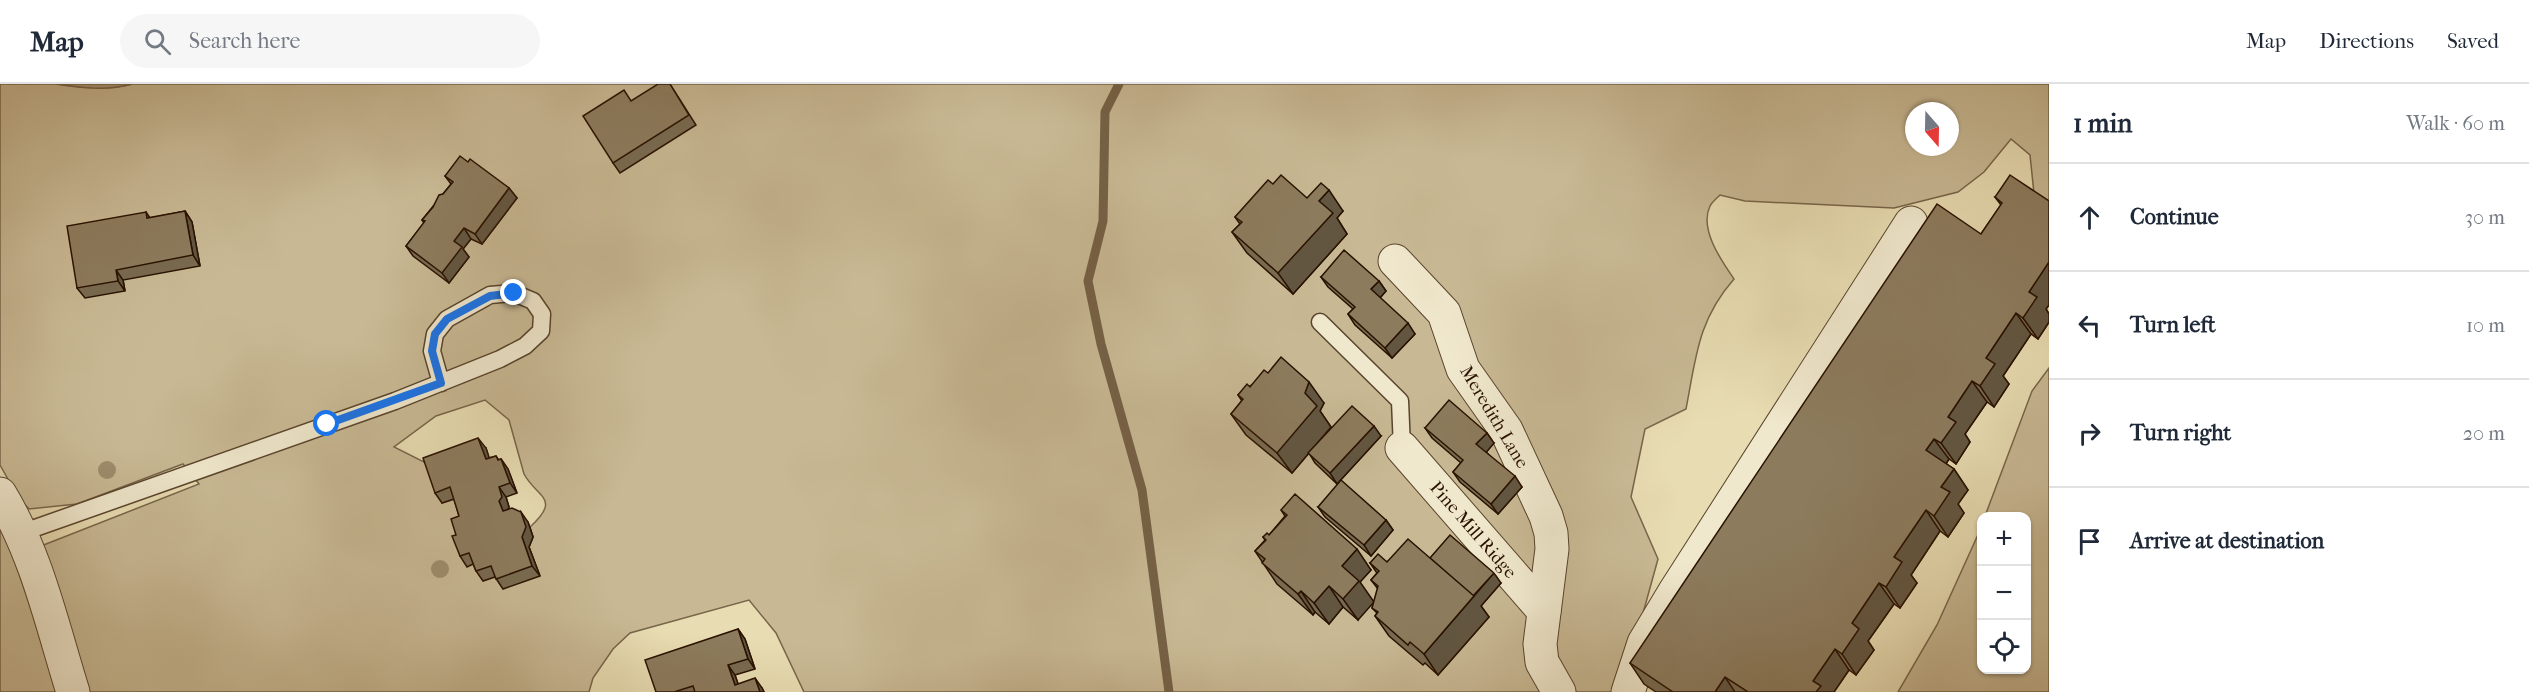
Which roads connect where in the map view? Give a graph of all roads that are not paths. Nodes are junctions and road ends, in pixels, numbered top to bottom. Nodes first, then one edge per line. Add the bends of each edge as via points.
1 (1911, 223) dead end
2 (1395, 261) dead end
3 (1320, 322) dead end
4 (441, 383) junction
5 (1402, 448) joint
6 (0, 494) edge
7 (21, 534) junction
8 (1544, 611) junction
9 (73, 692) edge
10 (1559, 692) edge
11 (1628, 692) edge

1 - 11 street via 1674,593 1644,643
2 - 8 street, Meredith Lane via 1444,313 1463,369 1506,430 1533,485 1551,533
3 - 5 lane via 1400,401
4 - 4 lane via 525,346 541,331 542,314 533,301 514,293 490,296 447,319 435,334 432,351
4 - 7 lane
5 - 8 street, Pine Mill Ridge
6 - 7 street
7 - 9 street via 38,575
8 - 10 street, Meredith Lane via 1542,662

